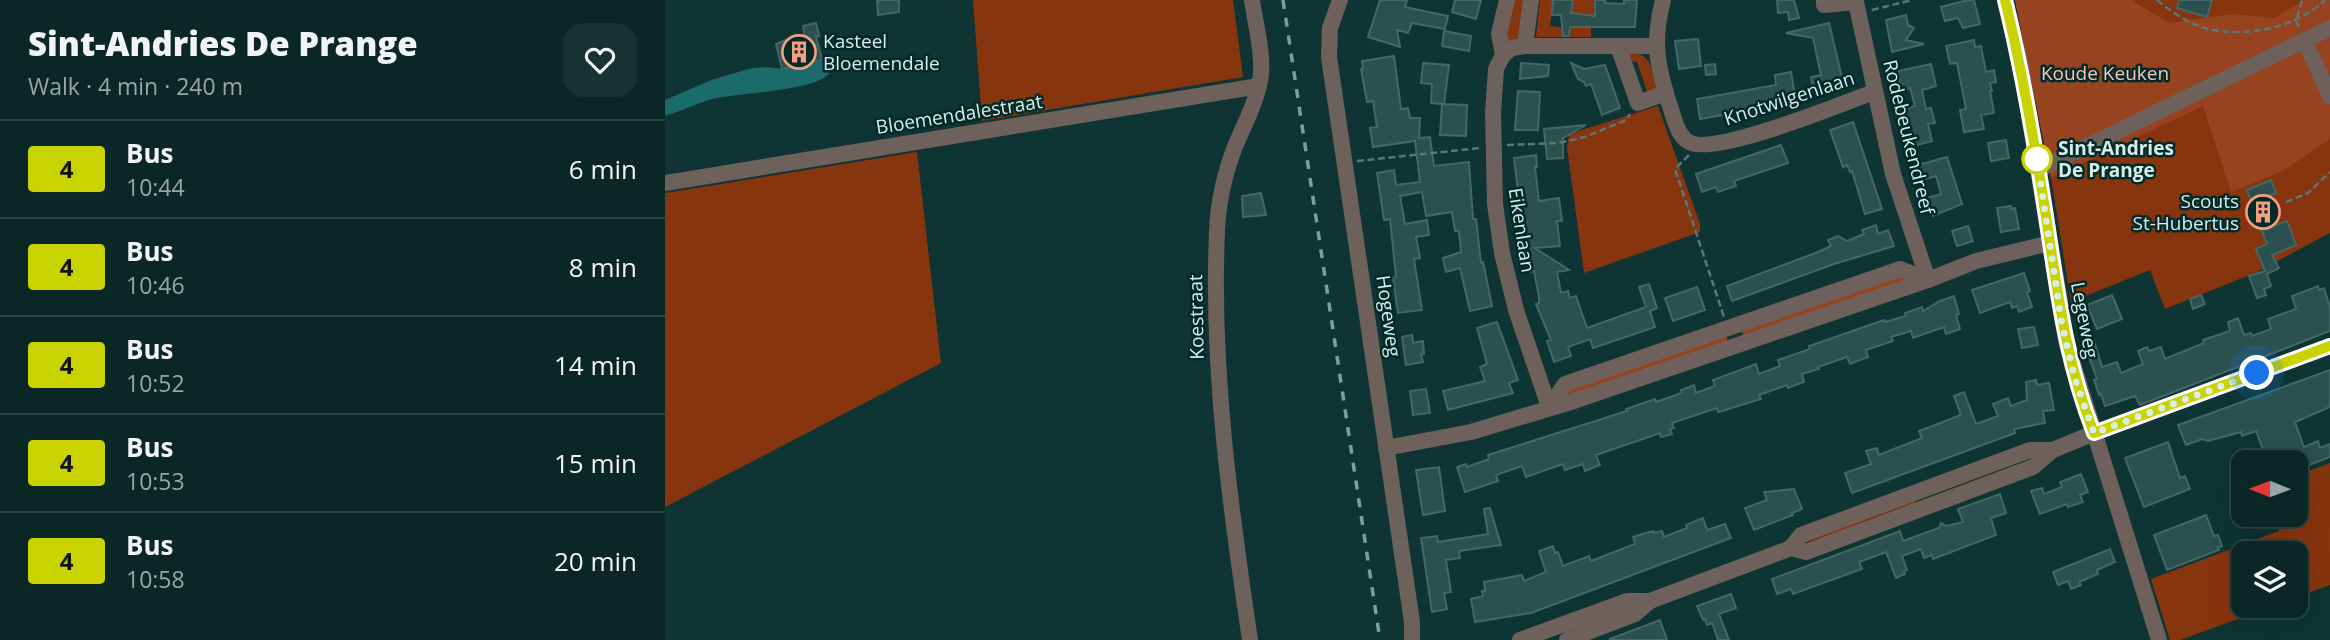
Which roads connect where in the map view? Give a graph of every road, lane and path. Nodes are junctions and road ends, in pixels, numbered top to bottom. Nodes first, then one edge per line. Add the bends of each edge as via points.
1 (1252, 0) edge
2 (1340, 0) edge
3 (1507, 0) edge
4 (1531, 0) edge
5 (1664, 0) edge
6 (1823, 0) edge
7 (1912, 0) edge
8 (2005, 0) edge
9 (2157, 0) edge
10 (2302, 0) edge
11 (2325, 0) edge
12 (1856, 5) edge
13 (2296, 20) junction
14 (2330, 28) edge
15 (2305, 40) junction
16 (1525, 46) junction
17 (1618, 46) junction
18 (1656, 46) junction
19 (1503, 55) junction
20 (1259, 86) junction
21 (1874, 92) junction
22 (1666, 93) junction
23 (2330, 96) edge
24 (1693, 144) junction
25 (2038, 170) junction
26 (2330, 172) edge
27 (665, 183) edge
28 (2286, 202) dead end
29 (2050, 243) junction
30 (1928, 280) junction
31 (1732, 327) junction
32 (1738, 345) junction
33 (2330, 346) edge
34 (1549, 407) junction
35 (2094, 433) junction
36 (1386, 448) junction
37 (2053, 450) junction
38 (1918, 491) junction
39 (1925, 507) junction
40 (1791, 548) junction
41 (1650, 601) junction
42 (1550, 635) edge
43 (1250, 640) edge
44 (1412, 640) edge
45 (1520, 640) edge
46 (1567, 640) edge
47 (2159, 640) edge

1 - 20 street, Koestraat via 1260,54
2 - 36 street, Hogeweg via 1330,28 1329,49
3 - 19 street, Eikenlaan via 1499,33
4 - 16 street
5 - 18 street
6 - 12 street via 1824,5
7 - 12 path
8 - 25 street, Legeweg
9 - 13 path via 2190,22 2212,30 2235,32
10 - 13 path
11 - 13 path
12 - 21 street, Rodebeukendreef
14 - 15 street
15 - 23 street
15 - 25 street
16 - 17 street
16 - 19 street
17 - 18 street
17 - 22 street via 1637,103
18 - 22 street
19 - 34 street, Eikenlaan via 1496,69 1492,133 1496,215 1516,310
20 - 27 street, Bloemendalestraat
20 - 43 street, Koestraat via 1224,181 1216,286 1220,397
21 - 24 street, Knotwilgenlaan via 1747,136
21 - 30 street, Rodebeukendreef via 1897,191
22 - 24 street via 1682,135
24 - 31 path via 1685,162 1675,169 1726,324
25 - 29 street, Legeweg
26 - 28 path via 2308,193
29 - 30 street via 1998,255
29 - 35 street, Legeweg via 2067,345
30 - 31 street via 1900,269
30 - 32 street
31 - 32 street
31 - 34 street via 1565,384
32 - 34 street
33 - 35 street
34 - 36 street via 1471,432
35 - 37 street
35 - 47 street, Legeweg
36 - 44 street, Hogeweg
37 - 38 street via 2030,450
37 - 39 street via 2033,467
38 - 39 street
38 - 40 street via 1801,535
39 - 40 street via 1806,552
40 - 41 street
41 - 42 street via 1627,601
41 - 46 street via 1636,614
42 - 45 street

